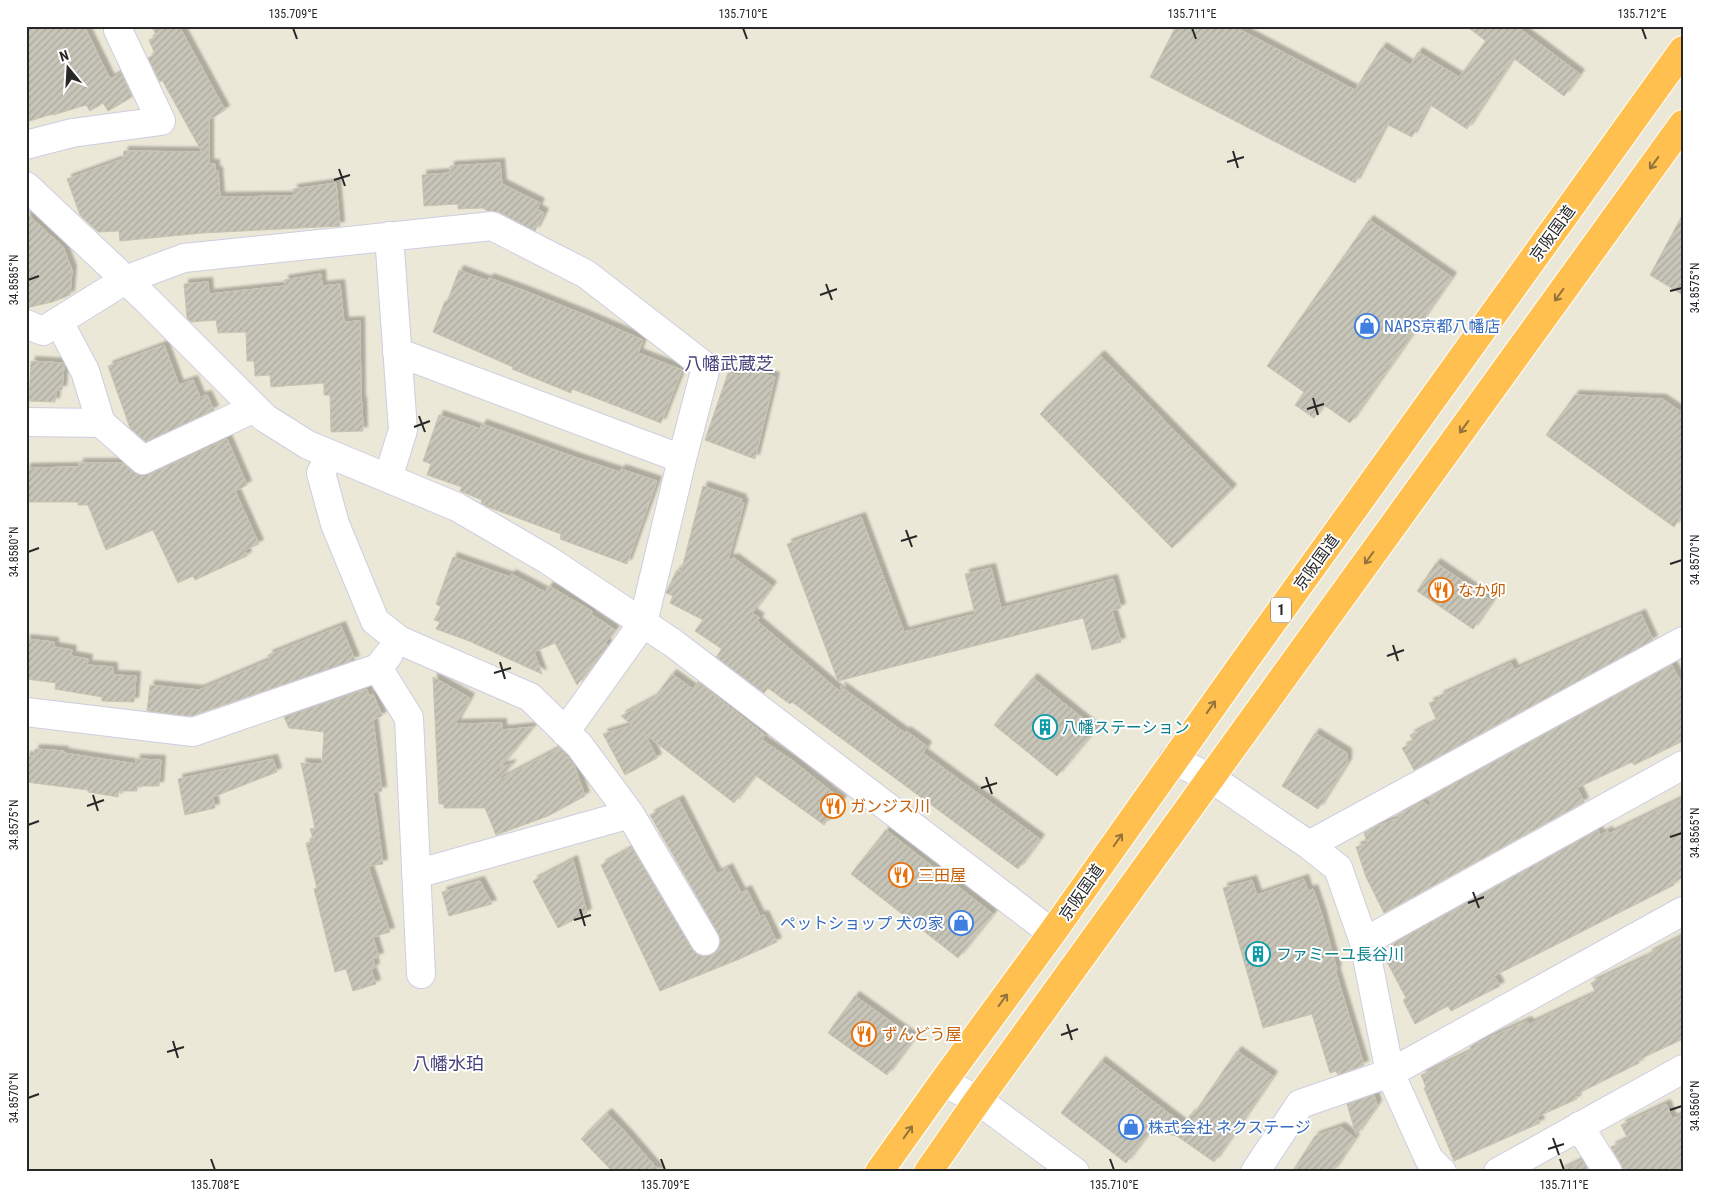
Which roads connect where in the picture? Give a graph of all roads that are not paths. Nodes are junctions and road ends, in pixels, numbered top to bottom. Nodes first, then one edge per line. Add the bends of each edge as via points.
1 (118, 30) dead end
2 (1683, 50) edge
3 (1683, 124) edge
4 (26, 145) edge
5 (26, 186) edge
6 (389, 236) junction
7 (125, 280) junction
8 (59, 322) junction
9 (26, 324) edge
10 (397, 352) junction
11 (255, 408) junction
12 (26, 422) edge
13 (101, 423) junction
14 (330, 454) junction
15 (682, 459) junction
16 (388, 478) junction
17 (643, 623) junction
18 (399, 640) junction
19 (1683, 641) edge
20 (378, 668) junction
21 (26, 712) edge
22 (565, 732) junction
23 (1173, 760) junction
24 (1683, 765) edge
25 (1210, 778) junction
26 (630, 814) junction
27 (1309, 845) junction
28 (416, 874) junction
29 (1683, 911) edge
30 (1052, 933) junction
31 (705, 942) dead end
32 (1364, 942) junction
33 (422, 974) dead end
34 (1683, 1069) edge
35 (1390, 1073) junction
36 (943, 1082) junction
37 (978, 1100) junction
38 (1579, 1126) junction
39 (879, 1172) edge
40 (928, 1172) edge
41 (1075, 1172) edge
42 (1255, 1172) edge
43 (1442, 1172) edge
44 (1498, 1172) edge
45 (1608, 1172) edge

1 - 4 street via 161,121 72,133
23 -> 2 highway, 京阪国道 / 1
3 -> 25 highway
5 - 7 street
6 - 7 street via 184,258
6 - 10 street
6 - 15 street via 492,226 586,274 706,367
7 - 8 street
7 - 11 street
8 - 9 street via 44,331
8 - 13 street via 85,372
10 - 15 street
10 - 16 street via 403,430
11 - 13 street via 143,460
11 - 14 street via 308,445
12 - 13 street
14 - 16 street
14 - 18 street via 321,473 335,524 374,621
15 - 17 street
16 - 17 street via 457,507 548,560
17 - 22 street
17 - 30 street
18 - 20 street
18 - 22 street via 530,697
19 - 27 street
20 - 21 street via 193,732
20 - 28 street via 409,718
22 - 26 street via 579,745
23 - 25 street
30 -> 23 highway, 京阪国道 / 1
24 - 32 street
25 - 27 street
25 - 37 highway
26 - 28 street
26 - 31 street
27 - 32 street via 1338,868
28 - 33 street
29 - 35 street
36 -> 30 highway, 京阪国道 / 1
32 - 35 street
34 - 38 street
35 - 42 street via 1300,1104
35 - 43 street via 1429,1159
36 - 37 street
39 -> 36 highway, 京阪国道 / 1
37 - 40 highway
37 - 41 street
38 - 44 street
38 - 45 street

